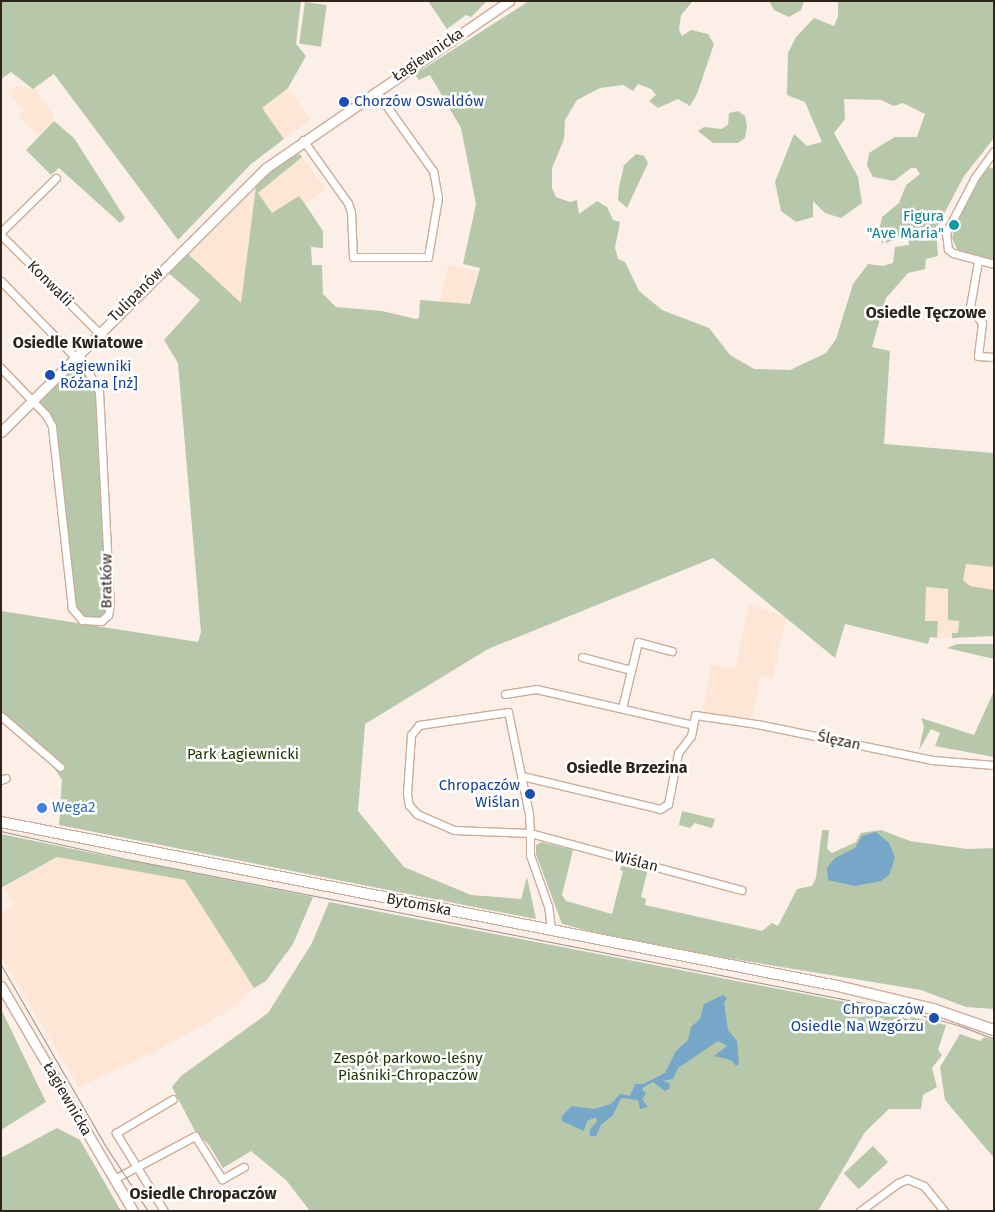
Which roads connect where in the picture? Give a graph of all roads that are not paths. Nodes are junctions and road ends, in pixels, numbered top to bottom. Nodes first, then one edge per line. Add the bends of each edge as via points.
1 (509, 1) edge
2 (376, 91) junction
3 (303, 140) junction
4 (994, 151) edge
5 (56, 178) dead end
6 (229, 201) joint
7 (1, 234) edge
8 (978, 261) junction
9 (994, 264) edge
10 (1, 282) edge
11 (99, 332) junction
12 (76, 356) junction
13 (994, 357) edge
14 (1, 368) edge
15 (32, 400) junction
16 (1, 432) edge
17 (672, 651) dead end
18 (582, 657) dead end
19 (631, 670) junction
20 (505, 694) dead end
21 (622, 708) junction
22 (1, 716) edge
23 (693, 725) junction
24 (994, 765) edge
25 (60, 767) dead end
26 (522, 776) junction
27 (1, 822) edge
28 (530, 833) junction
29 (741, 890) dead end
30 (551, 929) junction
31 (1, 986) edge
32 (838, 986) junction
33 (994, 1025) edge
34 (994, 1030) edge
35 (173, 1098) dead end
36 (244, 1166) dead end
37 (136, 1168) junction
38 (114, 1179) junction
39 (133, 1211) edge
40 (164, 1211) edge
41 (860, 1211) edge
42 (944, 1211) edge

1 - 2 street, Łagiewnicka
2 - 3 street, Łagiewnicka
2 - 3 street via 424,155 436,178 438,198 428,257 353,257 348,203
3 - 6 street, Łagiewnicka
4 - 8 street via 970,186 946,233 948,249
5 - 7 street, Konwalii
6 - 11 street, Tulipanów
7 - 11 street, Konwalii
8 - 9 street
8 - 13 street via 970,308 982,323 978,356
10 - 12 street
11 - 12 street, Tulipanów
12 - 15 street, Tulipanów
12 - 15 street, Bratków via 93,376 99,391 110,605 108,615 101,621 86,622 74,612 53,432 46,415
14 - 15 street
15 - 16 street, Tulipanów
17 - 19 street via 638,642
18 - 19 street
19 - 21 street
20 - 21 street via 536,689
21 - 23 street
22 - 25 street
23 - 24 street, Ślęzan via 695,715 735,720 932,760
23 - 26 street via 691,736 678,753 668,804 660,809
26 - 28 street
26 - 28 street, Wiślan via 508,712 415,728 411,735 408,800 417,814 454,830
27 - 30 main road, Bytomska
28 - 29 street, Wiślan
28 - 30 street via 530,855 548,906
30 - 32 main road, Bytomska
31 - 38 street, Łagiewnicka
32 - 33 main road, Bytomska via 925,1001
32 - 34 main road, Bytomska via 933,1009
35 - 37 street via 116,1133
36 - 37 street via 222,1179 195,1136
37 - 38 street
37 - 40 street
38 - 39 street, Łagiewnicka
41 - 42 street via 898,1182 907,1179 924,1186

